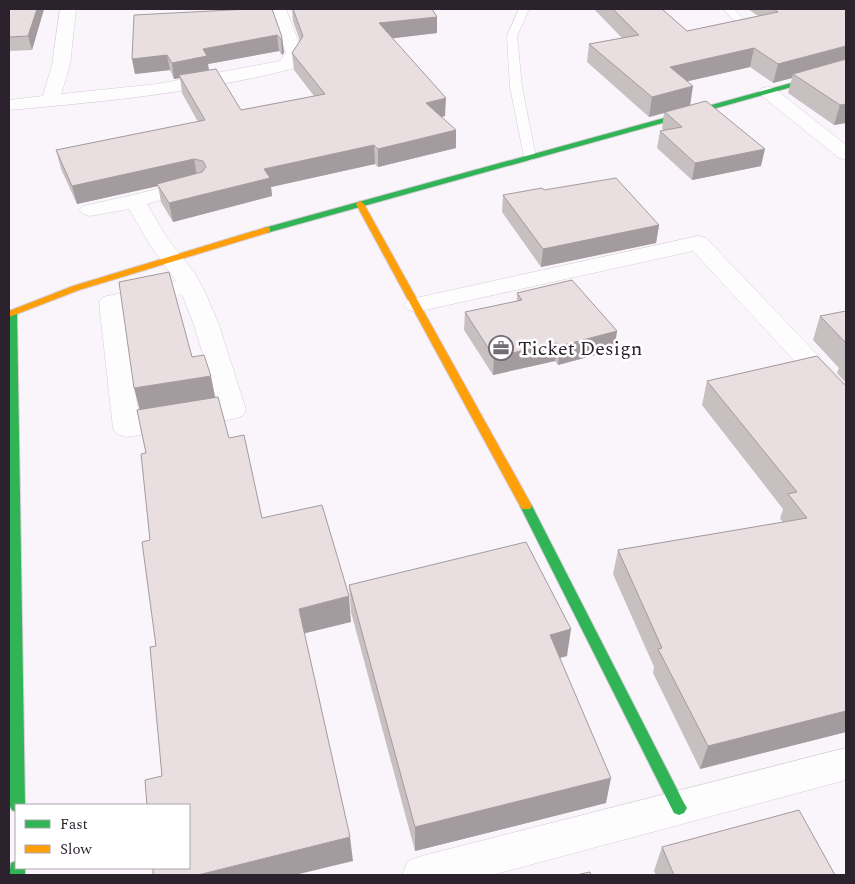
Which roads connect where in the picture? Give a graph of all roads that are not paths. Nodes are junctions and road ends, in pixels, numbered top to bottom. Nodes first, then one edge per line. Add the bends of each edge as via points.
1 (68, 9) edge
2 (278, 9) edge
3 (524, 9) edge
4 (728, 9) edge
5 (739, 18) edge
6 (846, 70) edge
7 (768, 92) junction
8 (50, 102) junction
9 (9, 105) edge
10 (846, 154) edge
11 (530, 157) junction
12 (197, 185) edge
13 (134, 201) junction
14 (360, 204) junction
15 (90, 210) dead end
16 (171, 259) junction
17 (189, 285) junction
18 (416, 305) junction
19 (10, 314) edge
20 (846, 401) edge
21 (846, 764) edge
22 (17, 804) edge
23 (678, 808) junction
24 (422, 875) edge

1 - 8 street via 61,66
2 - 8 street via 296,53 286,65 157,89
3 - 11 lane via 512,36 516,87
4 - 5 lane
6 - 7 street
7 - 10 street
7 - 11 street
8 - 9 street
11 - 14 street
12 - 13 street
13 - 15 street
13 - 16 street
14 - 16 street
14 - 18 street
16 - 17 street
16 - 19 street via 76,288
17 - 17 street via 208,332 232,410 126,428 111,302
18 - 20 street via 698,243
18 - 23 street via 547,544
19 - 22 street
21 - 23 street
23 - 24 street

